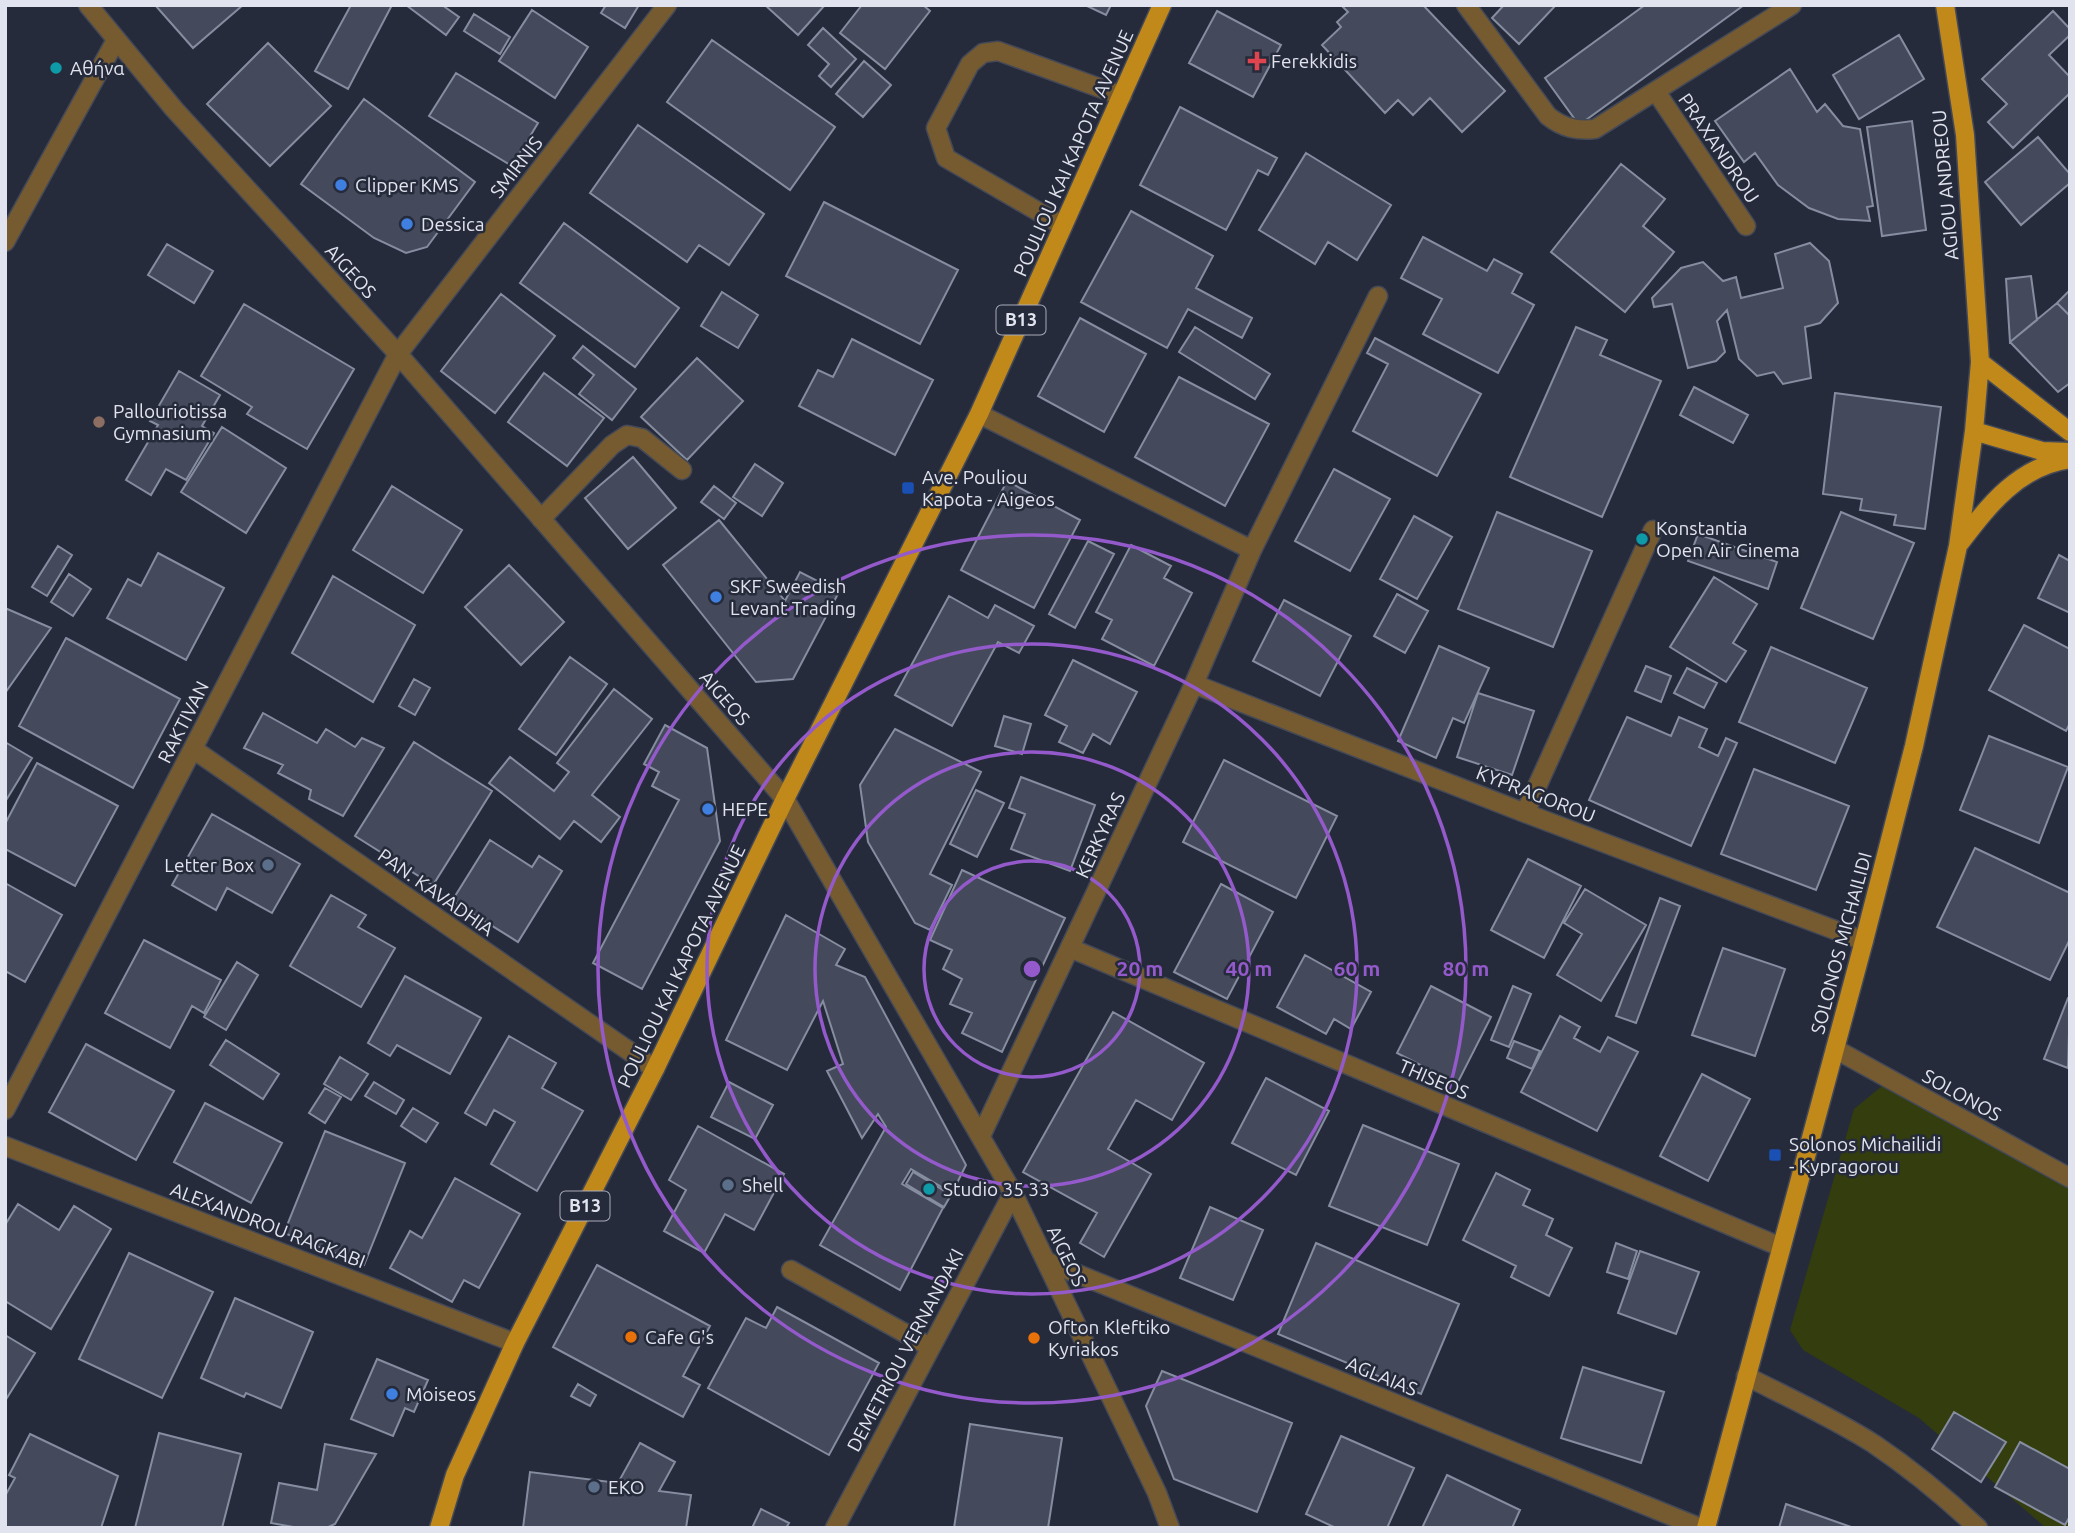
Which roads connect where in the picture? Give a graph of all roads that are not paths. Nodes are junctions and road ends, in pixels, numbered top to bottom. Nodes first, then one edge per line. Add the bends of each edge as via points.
1 (88, 5) edge
2 (667, 5) edge
3 (1162, 5) edge
4 (1466, 5) edge
5 (1792, 5) edge
6 (1945, 5) edge
7 (116, 40) junction
8 (1657, 93) junction
9 (1122, 96) junction
10 (1063, 226) junction
11 (1746, 226) dead end
12 (5, 242) edge
13 (1378, 296) dead end
14 (398, 354) junction
15 (1980, 362) junction
16 (979, 414) junction
17 (2069, 429) edge
18 (1974, 430) junction
19 (2070, 452) edge
20 (2070, 459) edge
21 (682, 470) dead end
22 (541, 519) junction
23 (1653, 530) dead end
24 (1958, 546) junction
25 (1252, 550) junction
26 (1195, 684) junction
27 (193, 749) junction
28 (785, 799) junction
29 (1525, 813) junction
30 (1864, 941) junction
31 (1070, 948) junction
32 (1835, 1049) junction
33 (655, 1069) junction
34 (5, 1110) edge
35 (981, 1136) junction
36 (5, 1146) edge
37 (2070, 1178) edge
38 (1013, 1193) junction
39 (1782, 1247) junction
40 (1048, 1262) junction
41 (791, 1270) dead end
42 (515, 1343) junction
43 (930, 1348) junction
44 (1746, 1376) junction
45 (439, 1528) edge
46 (835, 1528) edge
47 (1170, 1528) edge
48 (1703, 1528) edge
49 (1978, 1528) edge

1 - 7 street, AIGEOS
2 - 14 street, SMIRNIS
3 - 9 main road, POULIOU KAI KAPOTA AVENUE / B13
4 - 8 street, PRAXANDROU via 1548,116 1567,128 1595,129
5 - 8 street, PRAXANDROU
6 - 15 main road, AGIOU ANDREOU via 1965,135
7 - 12 street
7 - 14 street, AIGEOS
8 - 11 street, PRAXANDROU
9 - 10 main road, POULIOU KAI KAPOTA AVENUE / B13
9 - 10 street via 998,51 983,53 970,64 936,128 946,158
10 - 16 main road, POULIOU KAI KAPOTA AVENUE / B13
13 - 25 street, KERKYRAS
14 - 22 street, AIGEOS
14 - 27 street, RAKTIVAN
15 - 17 main road
15 - 18 main road, SOLONOS MICHAILIDI
16 - 25 street
16 - 28 main road, POULIOU KAI KAPOTA AVENUE / B13
18 - 19 main road via 2042,451
18 - 24 main road, SOLONOS MICHAILIDI
20 - 24 main road via 2032,470 2008,487
21 - 22 street via 642,438 627,435
22 - 28 street, AIGEOS
23 - 29 street
24 - 30 main road, SOLONOS MICHAILIDI
25 - 26 street, KERKYRAS
26 - 29 street, KYPRAGOROU
26 - 31 street, KERKYRAS
27 - 33 street, PAN. KAVADHIA
27 - 34 street, RAKTIVAN
28 - 33 main road, POULIOU KAI KAPOTA AVENUE / B13
28 - 35 street, AIGEOS
29 - 30 street, KYPRAGOROU
30 - 32 main road, SOLONOS MICHAILIDI
31 - 35 street, KERKYRAS
31 - 39 street, THISEOS
32 - 37 street, SOLONOS
32 - 39 main road, SOLONOS MICHAILIDI
33 - 42 main road, POULIOU KAI KAPOTA AVENUE / B13
35 - 38 street, AIGEOS
36 - 42 street, ALEXANDROU RAGKABI
38 - 40 street, AIGEOS
38 - 43 street, DEMETRIOU VERNANDAKI
39 - 44 main road, SOLONOS MICHAILIDI
40 - 47 street, AIGEOS
40 - 48 street, AGLAIAS
41 - 43 street
42 - 45 main road, POULIOU KAI KAPOTA AVENUE / B13 via 455,1475
43 - 46 street, DEMETRIOU VERNANDAKI
44 - 48 main road, SOLONOS MICHAILIDI
44 - 49 street via 1874,1444

